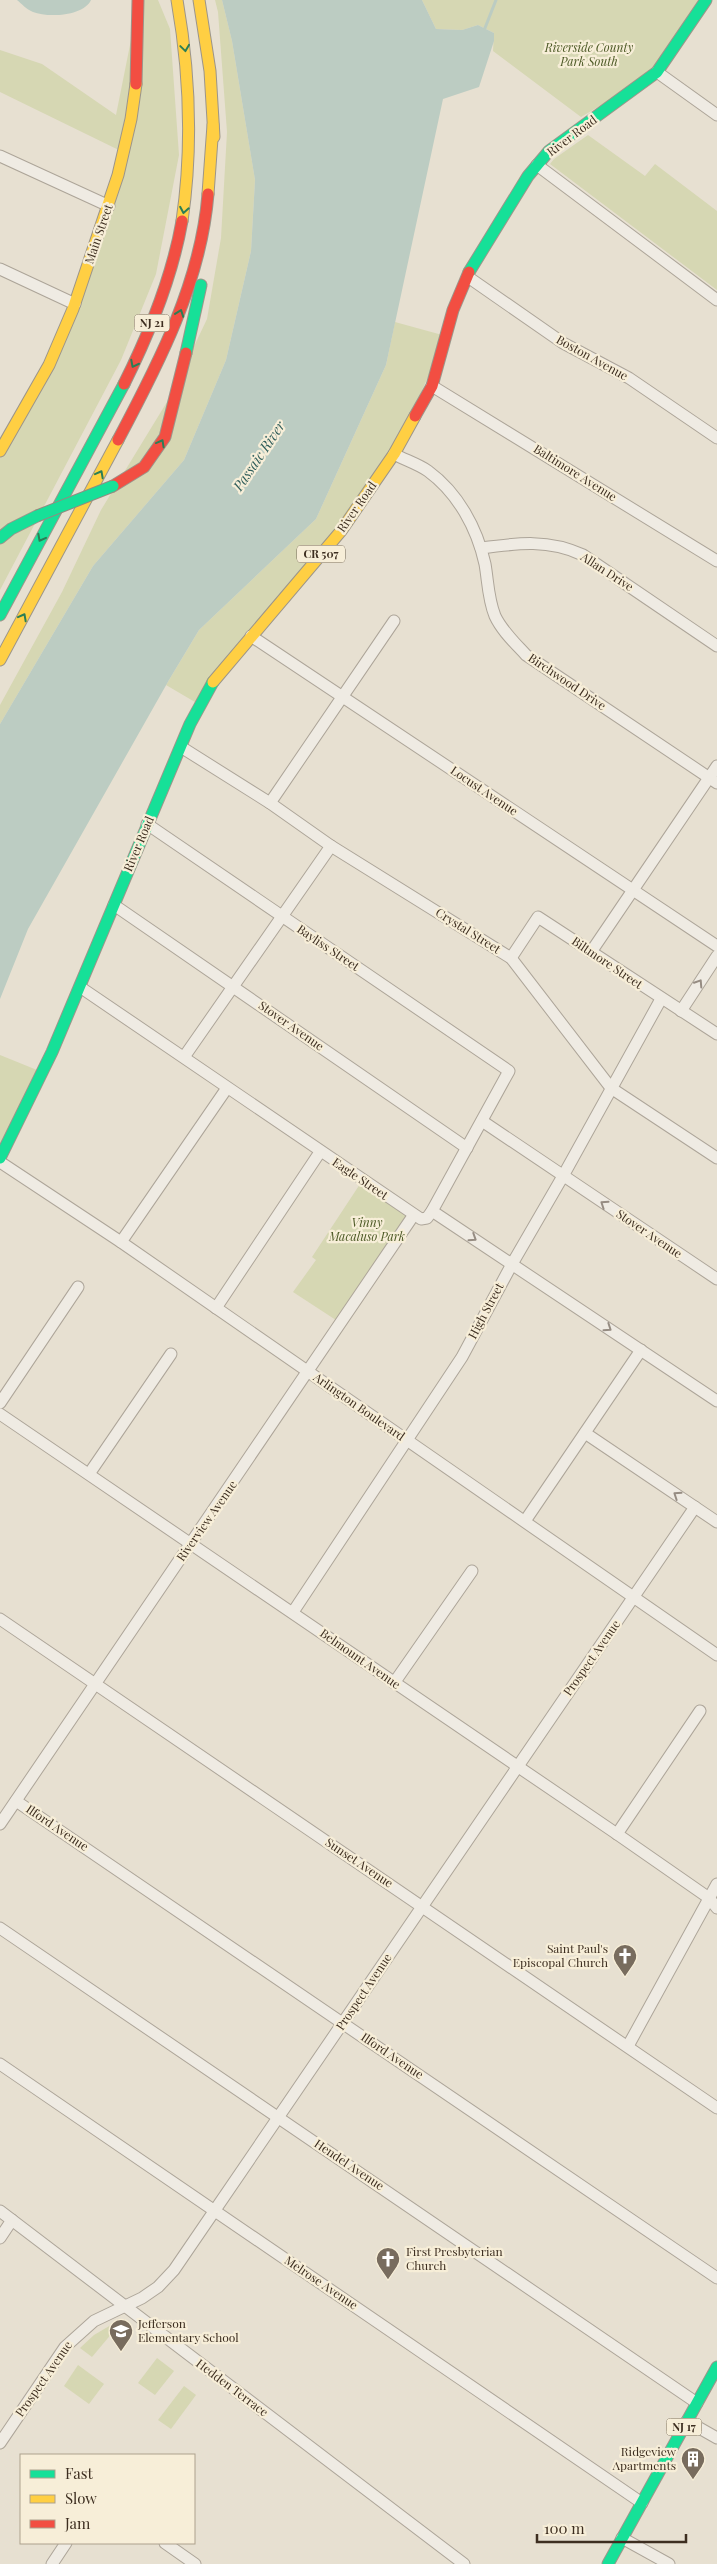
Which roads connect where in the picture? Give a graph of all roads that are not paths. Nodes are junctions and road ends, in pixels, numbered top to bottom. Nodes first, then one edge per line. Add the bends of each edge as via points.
1 (138, 0) edge
2 (176, 0) edge
3 (199, 0) edge
4 (706, 0) edge
5 (657, 72) junction
6 (717, 115) edge
7 (213, 125) junction
8 (0, 156) edge
9 (537, 164) junction
10 (108, 206) junction
11 (0, 269) edge
12 (468, 277) junction
13 (717, 300) edge
14 (75, 304) junction
15 (432, 386) junction
16 (717, 438) edge
17 (0, 451) edge
18 (394, 454) junction
19 (0, 538) edge
20 (482, 548) junction
21 (717, 561) edge
22 (0, 615) edge
23 (394, 621) dead end
24 (251, 636) junction
25 (717, 646) edge
26 (0, 660) edge
27 (343, 696) junction
28 (181, 747) junction
29 (717, 766) edge
30 (713, 781) edge
31 (270, 803) junction
32 (147, 824) junction
33 (330, 846) junction
34 (634, 892) junction
35 (114, 905) junction
36 (281, 916) junction
37 (717, 946) edge
38 (591, 952) junction
39 (717, 956) edge
40 (512, 958) junction
41 (233, 986) junction
42 (80, 987) junction
43 (661, 999) junction
44 (681, 1011) junction
45 (717, 1034) edge
46 (184, 1057) junction
47 (227, 1088) junction
48 (611, 1088) junction
49 (482, 1120) junction
50 (467, 1148) junction
51 (320, 1152) junction
52 (0, 1158) edge
53 (717, 1158) edge
54 (0, 1162) edge
55 (563, 1176) junction
56 (432, 1211) junction
57 (413, 1216) junction
58 (121, 1242) junction
59 (512, 1264) junction
60 (717, 1279) edge
61 (78, 1288) dead end
62 (216, 1308) junction
63 (641, 1350) junction
64 (171, 1354) dead end
65 (309, 1372) junction
66 (717, 1401) edge
67 (0, 1403) edge
68 (0, 1414) edge
69 (585, 1433) junction
70 (406, 1440) junction
71 (89, 1474) junction
72 (695, 1507) junction
73 (525, 1521) junction
74 (717, 1522) edge
75 (191, 1544) junction
76 (472, 1571) dead end
77 (634, 1597) junction
78 (294, 1612) junction
79 (0, 1620) edge
80 (717, 1655) edge
81 (95, 1683) junction
82 (394, 1683) junction
83 (700, 1711) dead end
84 (516, 1767) junction
85 (16, 1801) junction
86 (0, 1824) edge
87 (617, 1834) junction
88 (717, 1884) edge
89 (709, 1898) junction
90 (422, 1906) junction
91 (717, 1908) edge
92 (0, 1928) edge
93 (343, 2023) junction
94 (628, 2046) junction
95 (0, 2064) edge
96 (717, 2108) edge
97 (279, 2118) junction
98 (0, 2211) edge
99 (215, 2211) junction
100 (12, 2220) junction
101 (0, 2238) edge
102 (717, 2278) edge
103 (124, 2305) junction
104 (717, 2368) edge
105 (697, 2403) junction
106 (687, 2421) junction
107 (717, 2438) edge
108 (0, 2442) edge
109 (642, 2503) junction
110 (622, 2538) junction
111 (65, 2544) edge
112 (166, 2544) edge
113 (52, 2564) edge
114 (195, 2564) edge
115 (464, 2564) edge
116 (608, 2564) edge
117 (670, 2564) edge

1 - 10 main road, Main Street via 140,42 134,113
2 -> 22 main road, NJ 21 via 188,72 190,150 185,202 168,279 135,363
3 - 7 main road, NJ 21 via 210,70
4 - 5 main road, River Road / CR 507
5 - 6 street
5 - 9 main road, River Road / CR 507 via 549,151
19 -> 7 main road, bridge via 37,516 113,486 134,474 152,459 170,425 214,225
26 -> 7 main road, NJ 21 via 146,388 180,312 196,260 207,206
8 - 10 street
9 - 12 main road, River Road / CR 507 via 473,264
9 - 13 street
10 - 14 main road, Main Street
11 - 14 street
12 - 15 main road, River Road / CR 507 via 453,310
12 - 16 street, Boston Avenue via 563,343 629,378
14 - 17 main road, Main Street via 50,361
15 - 18 main road, River Road / CR 507
15 - 21 street, Baltimore Avenue
18 - 20 street, Birchwood Drive via 427,470 452,493 471,522
18 - 24 main road, River Road / CR 507 via 341,531
20 - 25 street, Allan Drive via 532,542 570,549
20 - 30 street, Birchwood Drive via 495,616 503,630 526,654
23 - 27 street
24 - 27 street, Locust Avenue
24 - 28 main road, River Road / CR 507 via 215,678
27 - 31 street
27 - 34 street, Locust Avenue
28 - 31 street, Crystal Street
28 - 32 main road, River Road / CR 507
29 - 30 street
30 - 34 street
31 - 33 street, Crystal Street
32 - 35 main road, River Road / CR 507
32 - 36 street, Bayliss Street
33 - 36 street
33 - 40 street, Crystal Street
34 - 37 street, Locust Avenue
34 - 38 street
35 - 41 street, Stover Avenue
35 - 42 main road, River Road / CR 507
36 - 41 street
36 - 49 street, Bayliss Street via 509,1072
38 - 40 street, Biltmore Street via 538,917
38 - 43 street, Biltmore Street
44 -> 39 street
40 - 48 street, Crystal Street
41 - 46 street
41 - 50 street, Stover Avenue
42 - 46 street, Eagle Street
42 - 52 main road, River Road / CR 507
43 - 44 street, Biltmore Street
43 - 48 street, High Street
44 - 45 street, Biltmore Street
46 - 47 street, Eagle Street
47 - 51 street, Eagle Street
47 - 58 street
48 - 53 street, Crystal Street
48 - 55 street, High Street
49 - 50 street
49 - 55 street, Stover Avenue
50 - 56 street
51 - 57 street, Eagle Street
51 - 62 street
54 - 58 street, Arlington Boulevard
55 - 59 street, High Street
60 -> 55 street, Stover Avenue
56 - 57 street via 427,1218
56 -> 59 street
57 - 65 street, Riverview Avenue
58 - 62 street, Arlington Boulevard
59 -> 63 street
59 - 70 street, High Street via 462,1357
61 - 67 street
62 - 65 street, Arlington Boulevard
63 - 66 street
63 - 69 street
64 - 71 street
65 - 70 street, Arlington Boulevard
65 - 75 street, Riverview Avenue
68 - 71 street, Belmount Avenue
72 -> 69 street
69 - 73 street
70 - 73 street, Arlington Boulevard
70 - 78 street, High Street
71 - 75 street, Belmount Avenue
72 - 74 street
72 - 77 street, Prospect Avenue
73 - 77 street, Arlington Boulevard
75 - 78 street, Belmount Avenue
75 - 81 street, Riverview Avenue
76 - 82 street
77 - 80 street, Arlington Boulevard
77 - 84 street, Prospect Avenue
78 - 82 street, Belmount Avenue
79 - 81 street, Sunset Avenue
81 - 85 street, Riverview Avenue
81 - 90 street, Sunset Avenue
82 - 84 street, Belmount Avenue
83 - 87 street
84 - 87 street, Belmount Avenue
84 - 90 street, Prospect Avenue
85 - 86 street, Riverview Avenue
85 - 93 street, Ilford Avenue
87 - 89 street, Belmount Avenue
88 - 89 street
89 - 91 street, Belmount Avenue
89 - 94 street
90 - 93 street, Prospect Avenue
90 - 94 street, Sunset Avenue
92 - 97 street, Hendel Avenue
93 - 97 street, Prospect Avenue
93 - 102 street, Ilford Avenue
94 - 96 street, Sunset Avenue
95 - 99 street, Melrose Avenue
97 - 99 street, Prospect Avenue
97 - 105 street, Hendel Avenue
98 - 100 street, Hedden Terrace
99 - 103 street, Prospect Avenue via 174,2270 158,2287
99 - 109 street, Melrose Avenue
100 - 101 street
100 - 103 street, Hedden Terrace
103 - 108 street, Prospect Avenue via 94,2321 65,2347
103 - 115 street, Hedden Terrace
104 - 105 main road, NJ 17
105 - 106 main road, NJ 17
106 - 107 street
106 - 109 main road, NJ 17
109 - 110 main road, NJ 17
110 - 116 main road, NJ 17
110 - 117 street
111 - 113 street
112 - 114 street

